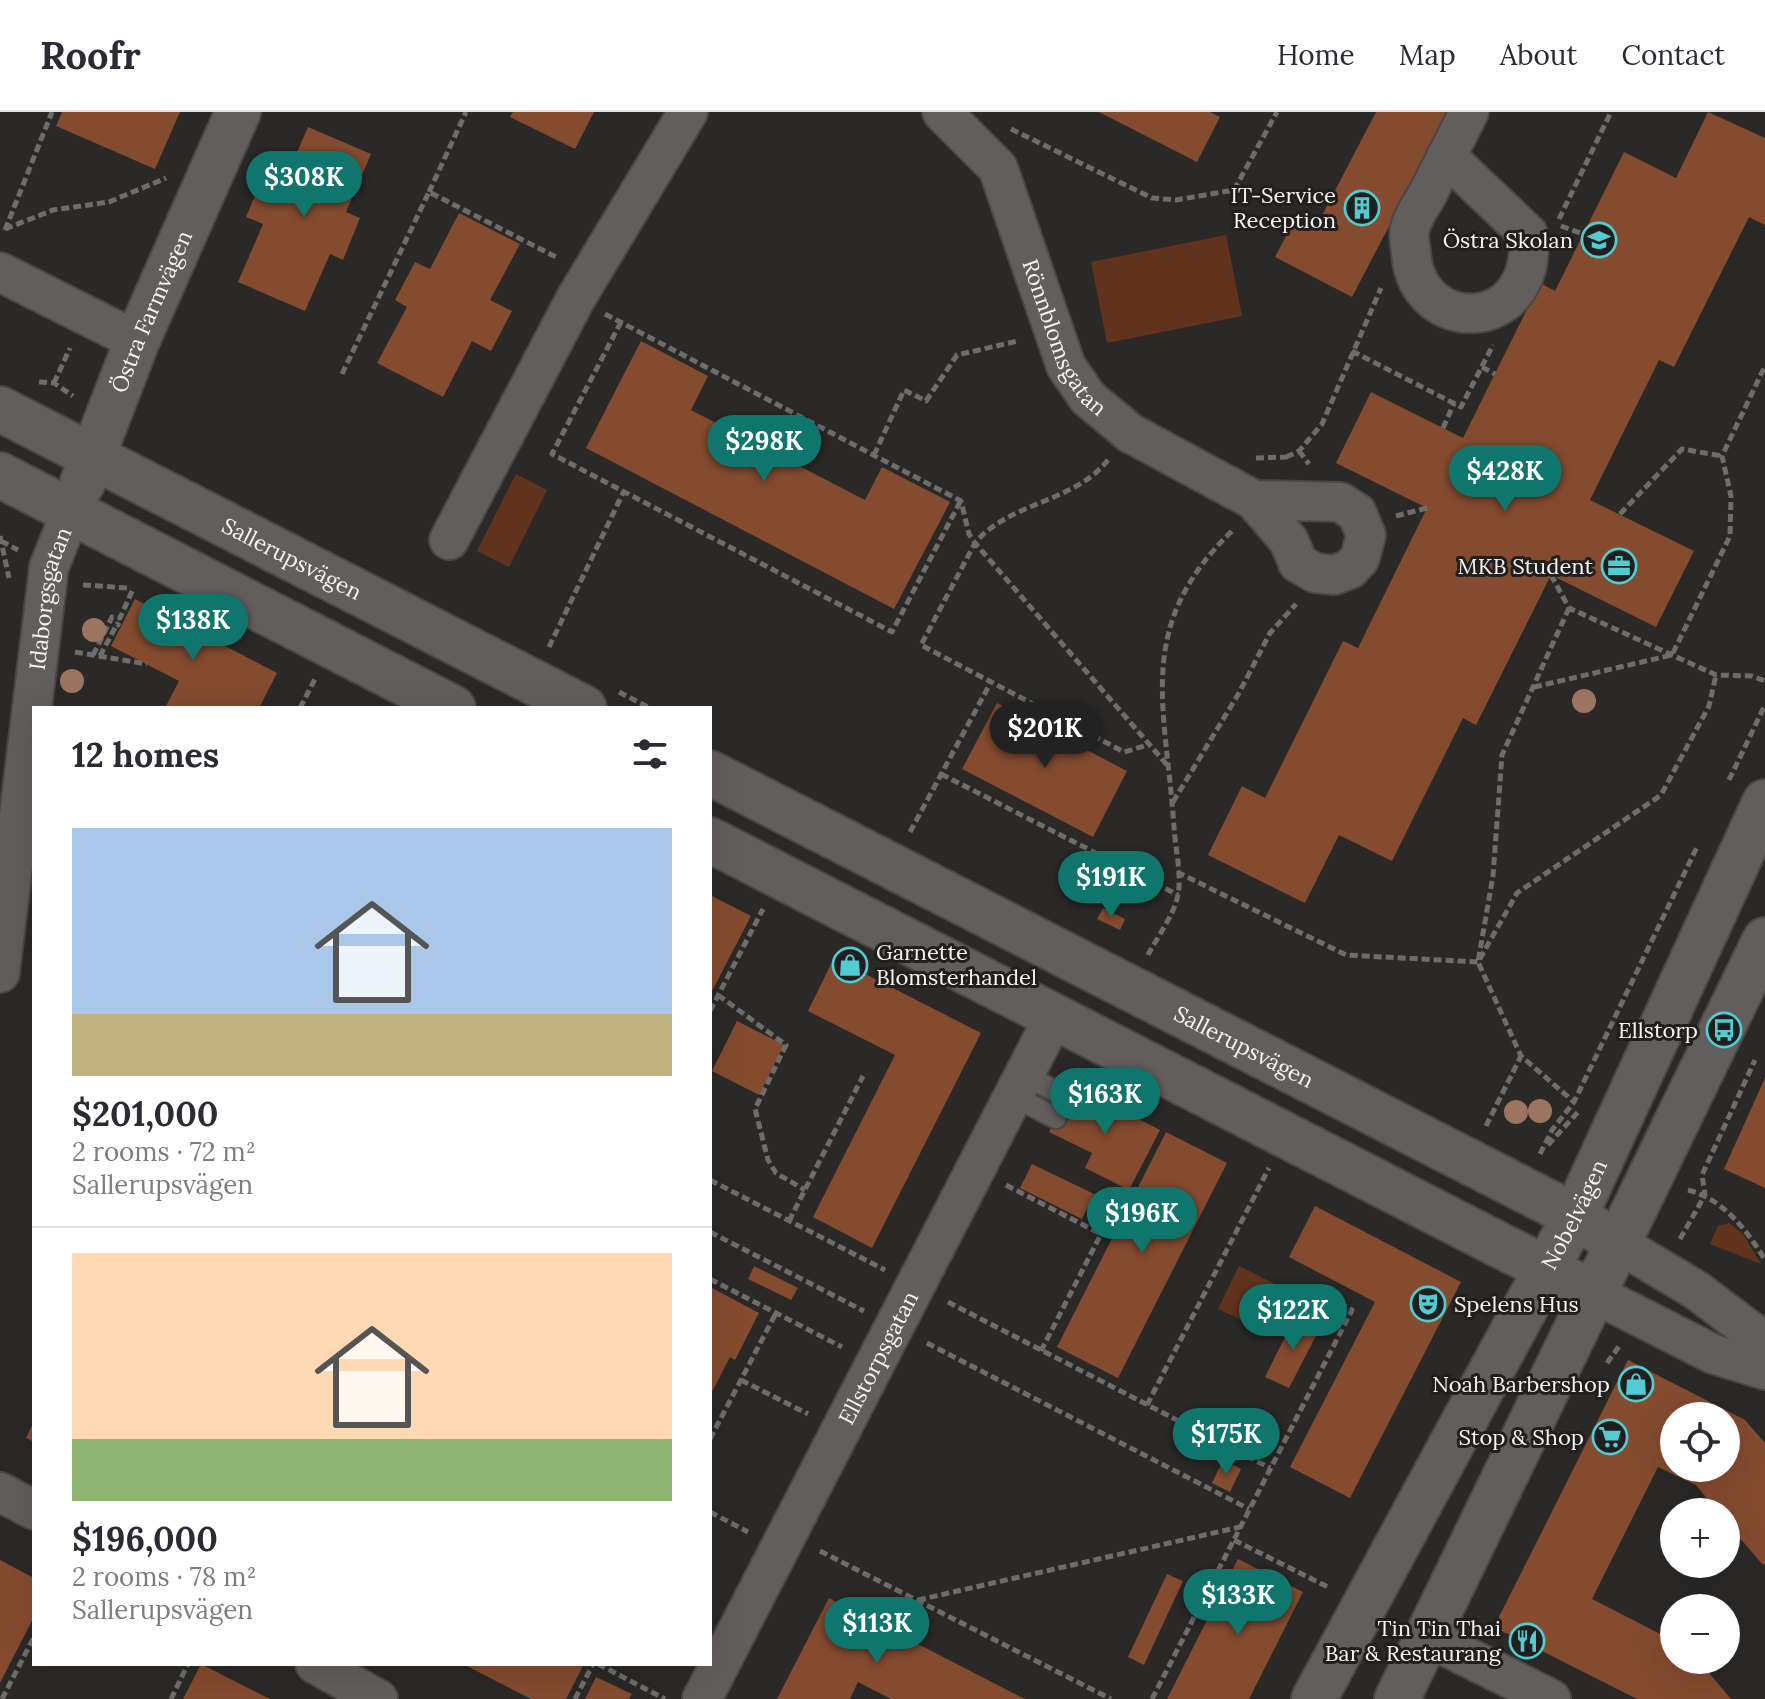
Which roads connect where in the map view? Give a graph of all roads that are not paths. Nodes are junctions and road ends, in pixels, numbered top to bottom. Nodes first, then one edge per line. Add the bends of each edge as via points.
1 (238, 112) edge
2 (688, 112) edge
3 (942, 112) edge
4 (1469, 112) edge
5 (1446, 156) dead end
6 (0, 272) edge
7 (137, 341) junction
8 (0, 409) edge
9 (93, 457) junction
10 (0, 475) edge
11 (1248, 511) road end
12 (71, 512) junction
13 (449, 540) dead end
14 (449, 706) edge
15 (580, 706) edge
16 (712, 774) edge
17 (1745, 796) edge
18 (712, 841) edge
19 (1765, 940) edge
20 (0, 973) edge
21 (1054, 1017) junction
22 (1018, 1086) junction
23 (1067, 1097) dead end
24 (1056, 1118) dead end
25 (1575, 1216) junction
26 (1619, 1244) junction
27 (1544, 1269) junction
28 (1595, 1294) junction
29 (1765, 1342) edge
30 (1765, 1370) edge
31 (0, 1492) edge
32 (32, 1509) edge
33 (1427, 1637) junction
34 (319, 1666) edge
35 (378, 1699) edge
36 (702, 1699) edge
37 (1314, 1699) edge
38 (1397, 1699) edge
39 (1551, 1699) edge

1 - 7 main road, Östra Farmvägen
2 - 13 street via 584,286
3 - 11 street, Rönnblomsgatan via 998,168 1066,366 1088,398 1130,433
4 - 5 street
6 - 7 street
7 - 9 main road, Östra Farmvägen
8 - 9 main road, Sallerupsvägen
9 - 12 main road, Östra Farmvägen
9 - 15 main road, Sallerupsvägen
10 - 12 main road
12 - 14 main road
12 - 20 street, Idaborgsgatan via 49,567
16 - 25 main road, Sallerupsvägen
17 - 25 main road, Nobelvägen
18 - 21 main road
19 - 26 main road
21 - 22 street, Ellstorpsgatan
21 - 27 main road
22 - 23 lane
22 - 24 lane
22 - 36 street, Ellstorpsgatan
25 - 26 main road, Sallerupsvägen
25 - 27 main road, Nobelvägen
26 - 28 main road
26 - 29 street, Sallerupsvägen via 1696,1290
27 - 28 main road
27 - 37 main road, Nobelvägen
28 - 30 street via 1713,1354
28 - 33 main road
31 - 32 street
33 - 38 main road
33 - 39 street
34 - 35 street

